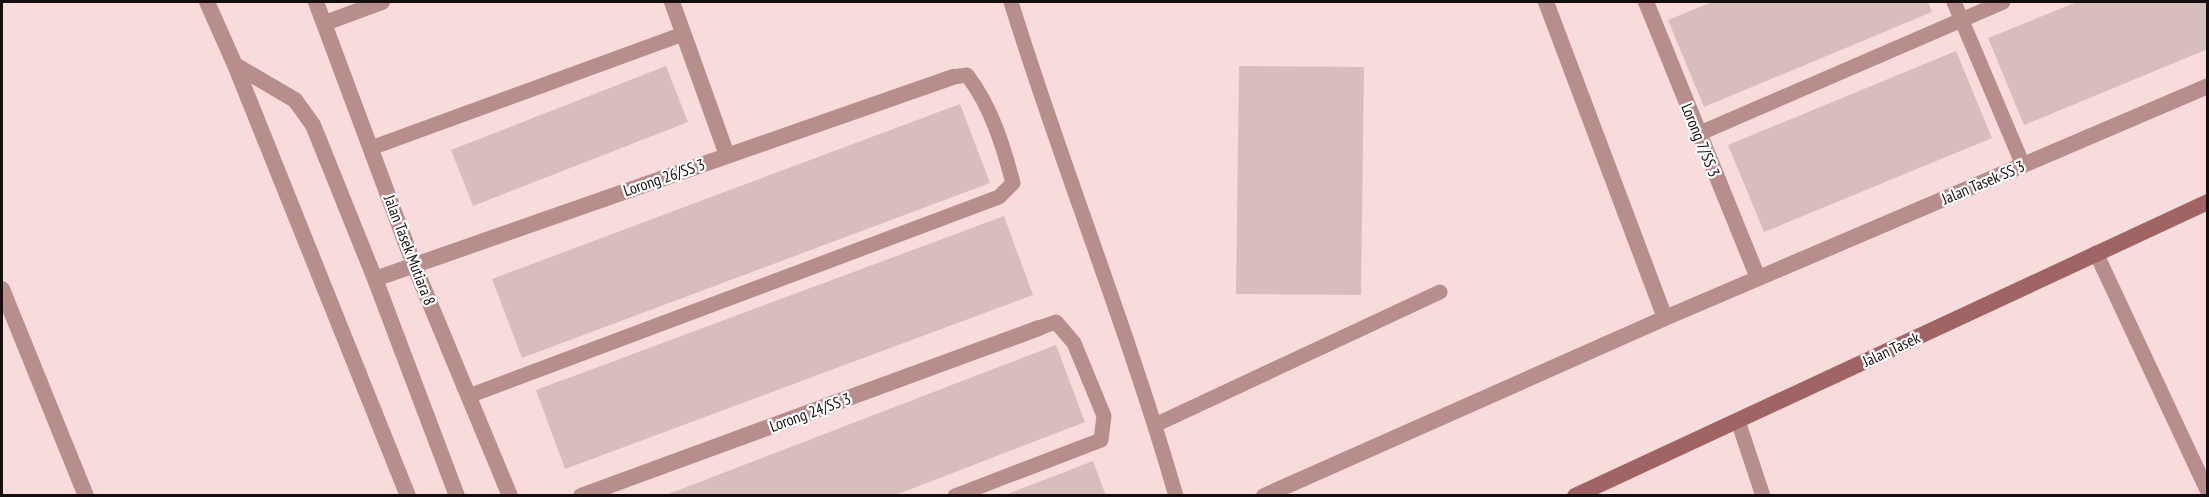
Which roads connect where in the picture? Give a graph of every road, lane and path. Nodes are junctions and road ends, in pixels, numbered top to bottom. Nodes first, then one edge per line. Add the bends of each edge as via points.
1 (207, 2) edge
2 (316, 2) edge
3 (382, 2) edge
4 (672, 2) edge
5 (1011, 2) edge
6 (1546, 2) edge
7 (1646, 2) edge
8 (1954, 2) edge
9 (2003, 2) edge
10 (1962, 19) junction
11 (325, 23) junction
12 (683, 34) junction
13 (235, 65) junction
14 (952, 77) joint
15 (2208, 86) edge
16 (1698, 134) junction
17 (371, 148) junction
18 (727, 155) junction
19 (2023, 165) junction
20 (2208, 201) edge
21 (2096, 253) junction
22 (414, 265) junction
23 (1758, 278) junction
24 (375, 279) junction
25 (2, 289) edge
26 (1440, 292) dead end
27 (1665, 318) junction
28 (1039, 328) joint
29 (469, 396) junction
30 (1738, 421) junction
31 (1155, 425) junction
32 (2208, 492) edge
33 (86, 495) edge
34 (408, 495) edge
35 (457, 495) edge
36 (510, 495) edge
37 (581, 495) edge
38 (955, 495) edge
39 (1176, 495) edge
40 (1264, 495) edge
41 (1575, 495) edge
42 (1763, 495) edge

1 - 13 street
2 - 11 street, Jalan Tasek Mutiara 8
3 - 11 street
4 - 12 street
5 - 31 lane
6 - 27 street
7 - 16 street, Lorong 7/SS 3
8 - 10 lane
9 - 10 lane
10 - 16 lane
10 - 19 lane
11 - 17 street, Jalan Tasek Mutiara 8
12 - 17 lane
12 - 18 street
13 - 24 street via 295,100 313,125
13 - 34 street
14 - 18 street, Lorong 26/SS 3
14 - 29 lane via 967,75 979,90 992,119 1013,183 999,197
15 - 19 street, Jalan Tasek SS 3
16 - 23 street, Lorong 7/SS 3
17 - 22 street, Jalan Tasek Mutiara 8
18 - 22 street, Lorong 26/SS 3
19 - 23 street, Jalan Tasek SS 3
20 - 21 main road, Jalan Tasek
21 - 30 main road, Jalan Tasek
21 - 32 lane
22 - 24 street, Lorong 26/SS 3
22 - 29 street, Jalan Tasek Mutiara 8
23 - 27 street, Jalan Tasek SS 3
24 - 35 street
25 - 33 street
26 - 31 lane
27 - 40 street, Jalan Tasek SS 3
28 - 37 street, Lorong 24/SS 3
28 - 38 lane via 1056,322 1074,343 1104,416 1101,440
29 - 36 street, Jalan Tasek Mutiara 8
30 - 41 main road, Jalan Tasek
30 - 42 lane
31 - 39 lane

